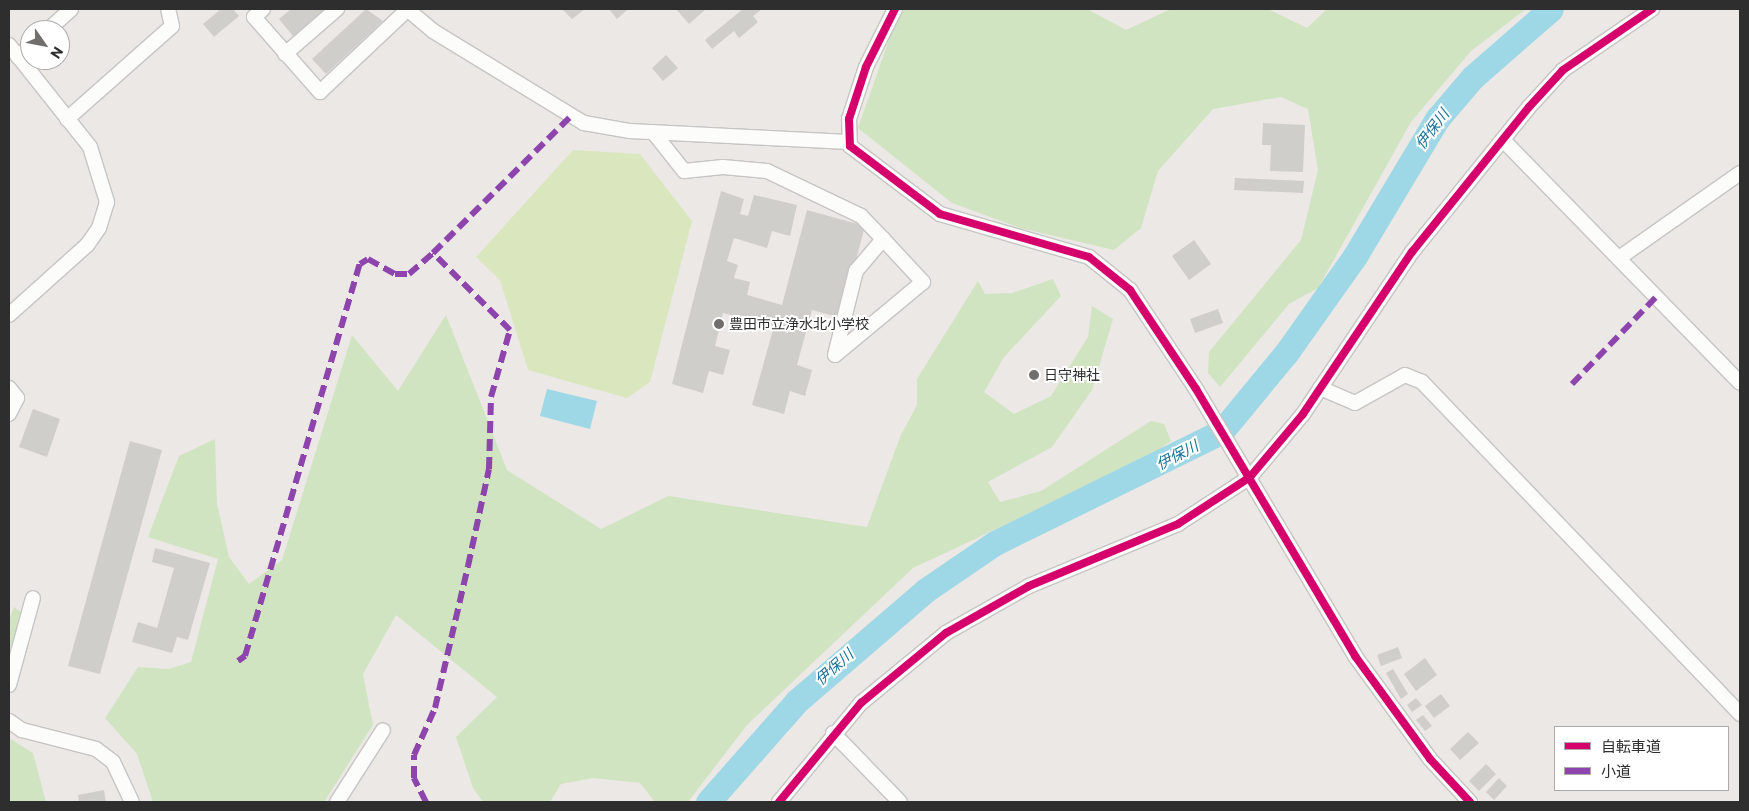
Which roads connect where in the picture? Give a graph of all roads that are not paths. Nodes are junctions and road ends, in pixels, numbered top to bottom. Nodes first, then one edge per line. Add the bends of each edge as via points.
1 (71, 9) edge
2 (168, 9) edge
3 (263, 9) edge
4 (338, 9) edge
5 (408, 9) edge
6 (895, 9) edge
7 (1652, 9) edge
8 (59, 20) edge
9 (9, 45) edge
10 (285, 54) junction
11 (18, 57) joint
12 (67, 119) junction
13 (653, 132) junction
14 (1503, 140) junction
15 (849, 142) junction
16 (1740, 173) edge
17 (883, 239) junction
18 (1619, 258) junction
19 (9, 315) edge
20 (1740, 383) edge
21 (9, 388) edge
22 (1320, 388) junction
23 (9, 414) edge
24 (1247, 472) junction
25 (33, 598) dead end
26 (9, 685) edge
27 (1740, 714) edge
28 (9, 721) edge
29 (383, 730) dead end
30 (833, 733) junction
31 (132, 802) edge
32 (337, 802) edge
33 (779, 802) edge
34 (900, 802) edge
35 (1470, 802) edge

1 - 8 street
2 - 12 street via 172,26
3 - 10 street via 254,17
4 - 10 street
5 - 10 street via 320,92
5 - 13 street via 433,31 570,117 595,126
6 - 15 street via 866,67 849,119
7 - 14 street via 1563,70
9 - 11 street
11 - 12 street
12 - 19 street via 95,157 106,191 103,219 87,245
13 - 15 street
13 - 17 street via 684,171 723,167 767,171 861,216
14 - 18 street
14 - 22 street via 1412,252
15 - 24 street via 910,195 940,214 1089,257 1130,290
16 - 18 street
17 - 17 street via 923,282 835,355 856,271
18 - 20 street
21 - 23 street via 17,398
22 - 24 street
22 - 27 street via 1355,403 1404,375 1422,382
24 - 30 street via 1178,524 990,606 890,676
24 - 35 street via 1355,656 1430,759
25 - 26 street
28 - 31 street via 22,730 96,749 113,762
29 - 32 street
30 - 33 street
30 - 34 street

